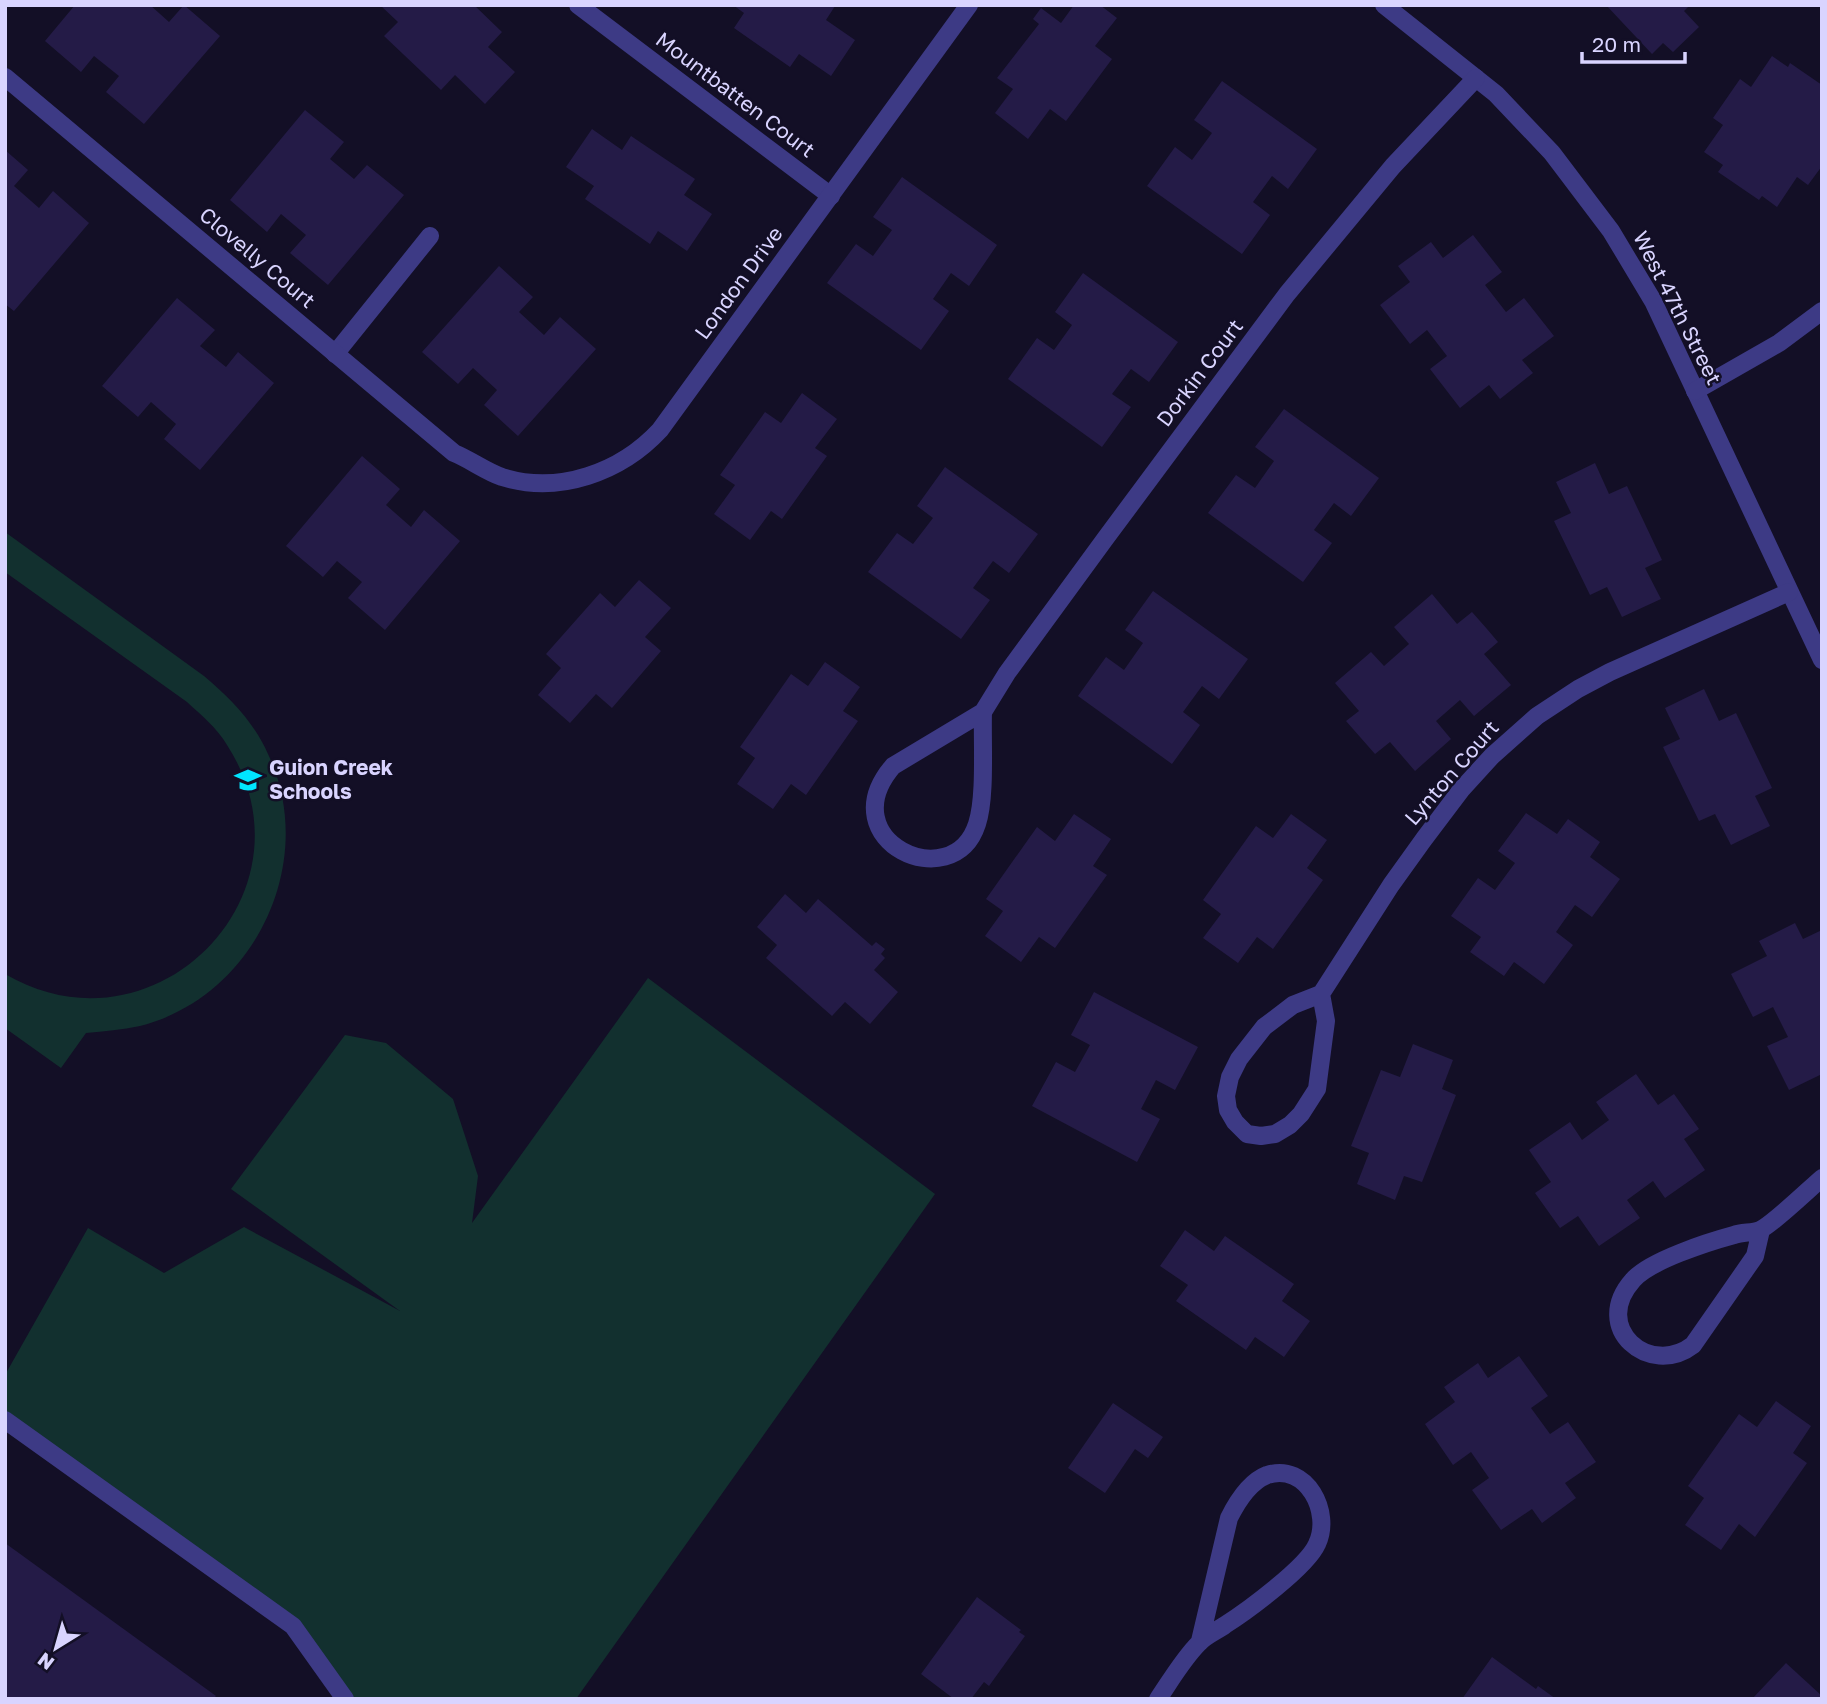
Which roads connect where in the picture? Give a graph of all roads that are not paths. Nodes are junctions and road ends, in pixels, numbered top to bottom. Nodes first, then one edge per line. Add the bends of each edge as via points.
1 (578, 5) edge
2 (969, 5) edge
3 (1384, 5) edge
4 (5, 77) edge
5 (1476, 78) junction
6 (831, 196) junction
7 (430, 236) dead end
8 (1822, 311) edge
9 (335, 354) junction
10 (1695, 391) junction
11 (483, 468) joint
12 (1788, 592) junction
13 (1822, 660) edge
14 (983, 712) junction
15 (1321, 994) junction
16 (1822, 1178) edge
17 (1761, 1230) junction
18 (5, 1420) edge
19 (1200, 1641) junction
20 (345, 1699) edge
21 (1158, 1699) edge

1 - 6 street, Mountbatten Court
2 - 6 street, London Drive
3 - 5 street, West 47th Street
4 - 9 street, Clovelly Court
5 - 10 street, West 47th Street via 1552,153 1602,217 1653,301
5 - 14 street, Dorkin Court via 1393,166 1287,295 1096,550
6 - 11 street, London Drive via 668,420 639,450 615,466 561,481 535,483
7 - 9 street
8 - 10 street via 1793,334
9 - 11 street, Clovelly Court via 454,453
10 - 12 street, West 47th Street
12 - 13 street, West 47th Street
12 - 15 street, Lynton Court via 1578,689 1513,736 1461,790 1424,839
14 - 14 street, Dorkin Court via 892,766 882,779 874,812 888,842 902,853 936,859 967,842 976,827
15 - 15 street via 1293,1005 1264,1027 1239,1059 1226,1096 1234,1122 1247,1134 1275,1134 1290,1125 1317,1089 1326,1021
16 - 17 street
17 - 17 street via 1735,1234 1653,1265 1635,1277 1617,1308 1624,1336 1645,1353 1660,1355 1693,1345 1755,1256
18 - 20 street via 293,1626
19 - 19 street via 1266,1594 1317,1545 1323,1519 1319,1503 1298,1479 1266,1475 1237,1501
19 - 21 street

